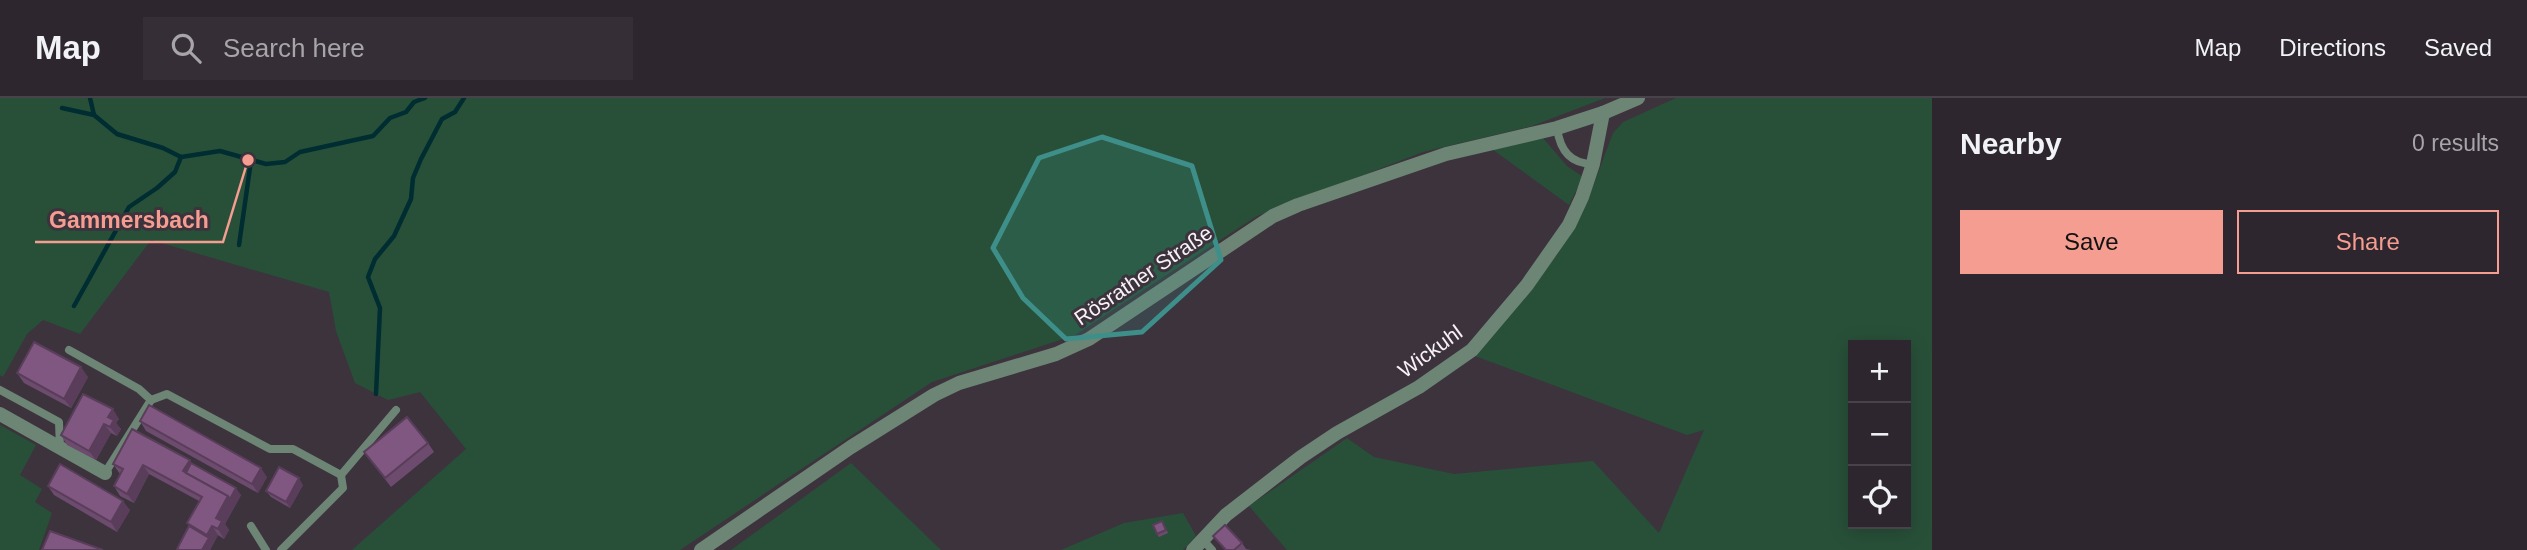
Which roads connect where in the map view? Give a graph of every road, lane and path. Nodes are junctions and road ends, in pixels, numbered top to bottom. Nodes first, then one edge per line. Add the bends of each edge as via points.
1 (1638, 98) edge
2 (1604, 113) junction
3 (1557, 128) junction
4 (1593, 164) junction
5 (69, 350) dead end
6 (0, 390) edge
7 (151, 400) junction
8 (397, 410) dead end
9 (0, 414) edge
10 (60, 448) junction
11 (106, 473) joint
12 (341, 475) junction
13 (251, 526) dead end
14 (1203, 547) edge
15 (266, 550) edge
16 (281, 550) edge
17 (701, 550) edge

1 - 2 street, Rösrather Straße
2 - 3 street, Rösrather Straße
2 - 4 street, Wickuhl
3 - 4 lane via 1566,155
3 - 17 street, Rösrather Straße via 1446,154 1273,216 1088,339 934,395
4 - 14 street, Wickuhl via 1569,225 1551,253 1472,350 1301,457 1226,515
5 - 7 lane via 139,388
6 - 10 lane via 59,422
7 - 11 lane
7 - 12 lane via 167,394 270,449 293,449
8 - 12 lane
9 - 10 street
10 - 11 street
12 - 16 lane via 343,488
13 - 15 lane

